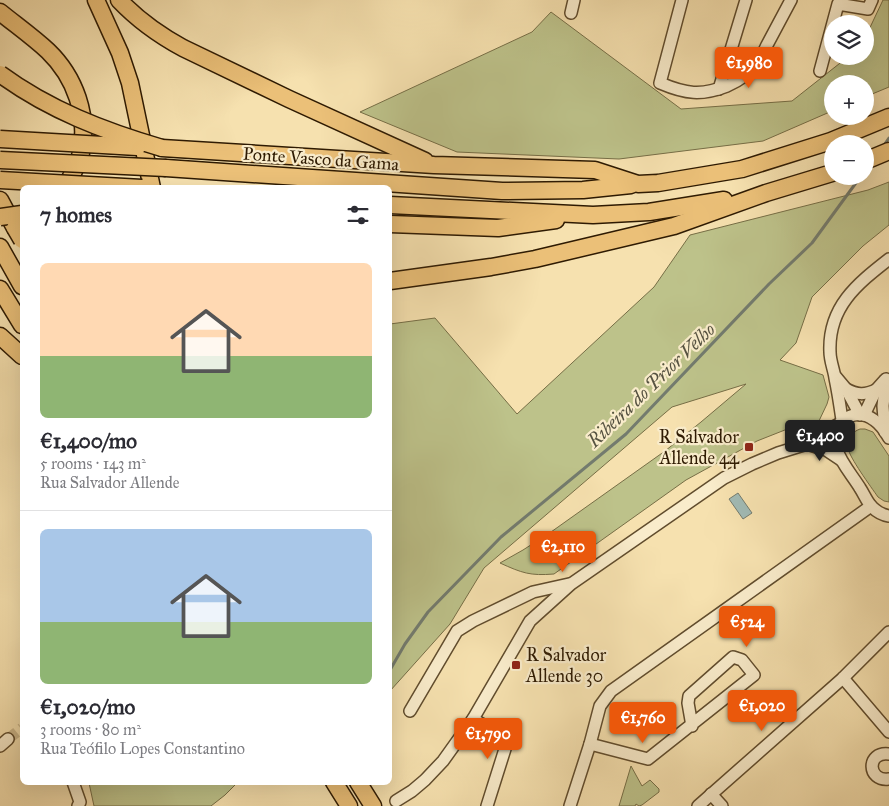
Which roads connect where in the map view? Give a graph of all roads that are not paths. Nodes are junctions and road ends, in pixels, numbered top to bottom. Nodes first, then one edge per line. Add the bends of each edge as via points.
1 (96, 0) edge
2 (119, 0) edge
3 (574, 0) edge
4 (682, 0) edge
5 (746, 0) edge
6 (790, 0) edge
7 (872, 0) edge
8 (0, 12) edge
9 (571, 13) dead end
10 (820, 71) dead end
11 (0, 74) edge
12 (719, 89) junction
13 (889, 117) edge
14 (0, 139) edge
15 (162, 148) junction
16 (889, 151) edge
17 (874, 157) edge
18 (0, 160) edge
19 (434, 165) junction
20 (824, 175) edge
21 (0, 180) edge
22 (638, 184) junction
23 (66, 185) edge
24 (89, 185) edge
25 (151, 185) edge
26 (766, 193) junction
27 (0, 200) edge
28 (392, 205) edge
29 (593, 215) junction
30 (0, 217) edge
31 (392, 224) edge
32 (20, 227) edge
33 (20, 227) edge
34 (20, 229) edge
35 (0, 243) edge
36 (3, 253) edge
37 (889, 259) edge
38 (392, 281) edge
39 (20, 283) edge
40 (0, 289) edge
41 (20, 322) edge
42 (0, 336) edge
43 (20, 354) edge
44 (835, 376) junction
45 (887, 377) edge
46 (846, 389) junction
47 (876, 390) junction
48 (862, 415) junction
49 (841, 422) junction
50 (887, 435) edge
51 (807, 444) junction
52 (842, 461) junction
53 (872, 506) junction
54 (889, 516) edge
55 (571, 584) junction
56 (889, 632) edge
57 (843, 678) junction
58 (410, 710) dead end
59 (472, 718) junction
60 (692, 726) junction
61 (889, 732) edge
62 (590, 744) junction
63 (889, 754) edge
64 (889, 779) edge
65 (74, 785) edge
66 (336, 785) edge
67 (360, 785) edge
68 (711, 794) junction
69 (396, 801) dead end
70 (78, 806) edge
71 (349, 806) edge
72 (373, 806) edge
73 (487, 806) edge
74 (570, 806) edge
75 (698, 806) edge
76 (722, 806) edge

1 - 25 highway via 130,83
2 - 19 highway via 149,26 183,48
3 - 9 street
4 - 12 street via 660,82 689,92
5 - 12 street
6 - 12 street via 756,64 735,83
7 - 10 street via 868,9 838,4
8 - 23 highway via 49,52 78,98 84,137 81,155
11 - 15 highway, bridge via 66,114
13 - 22 highway, Ponte Vasco da Gama via 839,138 742,169
14 - 15 highway, bridge
15 - 19 highway
16 - 17 highway
18 - 22 highway, Ponte Vasco da Gama, bridge via 502,190 583,190
19 - 22 highway via 594,170
20 - 26 highway
21 - 24 highway, bridge
26 - 29 highway via 649,212
26 - 38 highway via 674,226 535,259
27 - 32 highway
28 - 29 highway
29 - 31 highway via 498,228
30 - 33 highway, bridge
34 - 35 highway
36 - 39 highway
37 - 44 street via 866,277 840,306 830,338
40 - 41 highway
42 - 43 highway
44 - 46 street
44 - 49 street
45 - 47 street
45 - 50 street via 883,395
46 - 47 street via 860,395
46 - 48 street
47 - 48 street
48 - 49 street via 849,416
48 - 50 street via 875,420
49 - 51 street
49 - 52 street via 835,444
51 - 52 street via 826,450
51 - 55 street via 778,453 724,478
52 - 53 street
53 - 54 street
53 - 62 street via 611,691 600,706
55 - 58 street via 533,592 457,631
55 - 59 street via 530,621
56 - 57 street
57 - 61 street
57 - 68 street
59 - 69 street via 443,761 412,791
59 - 73 street via 499,734 504,741 505,750
60 - 60 street via 754,674 742,660 733,657 689,696
60 - 62 street via 648,759
62 - 74 street
63 - 64 street via 880,754 872,765 878,777
65 - 70 street via 80,802
66 - 71 highway
67 - 72 highway
68 - 75 street
68 - 76 street

